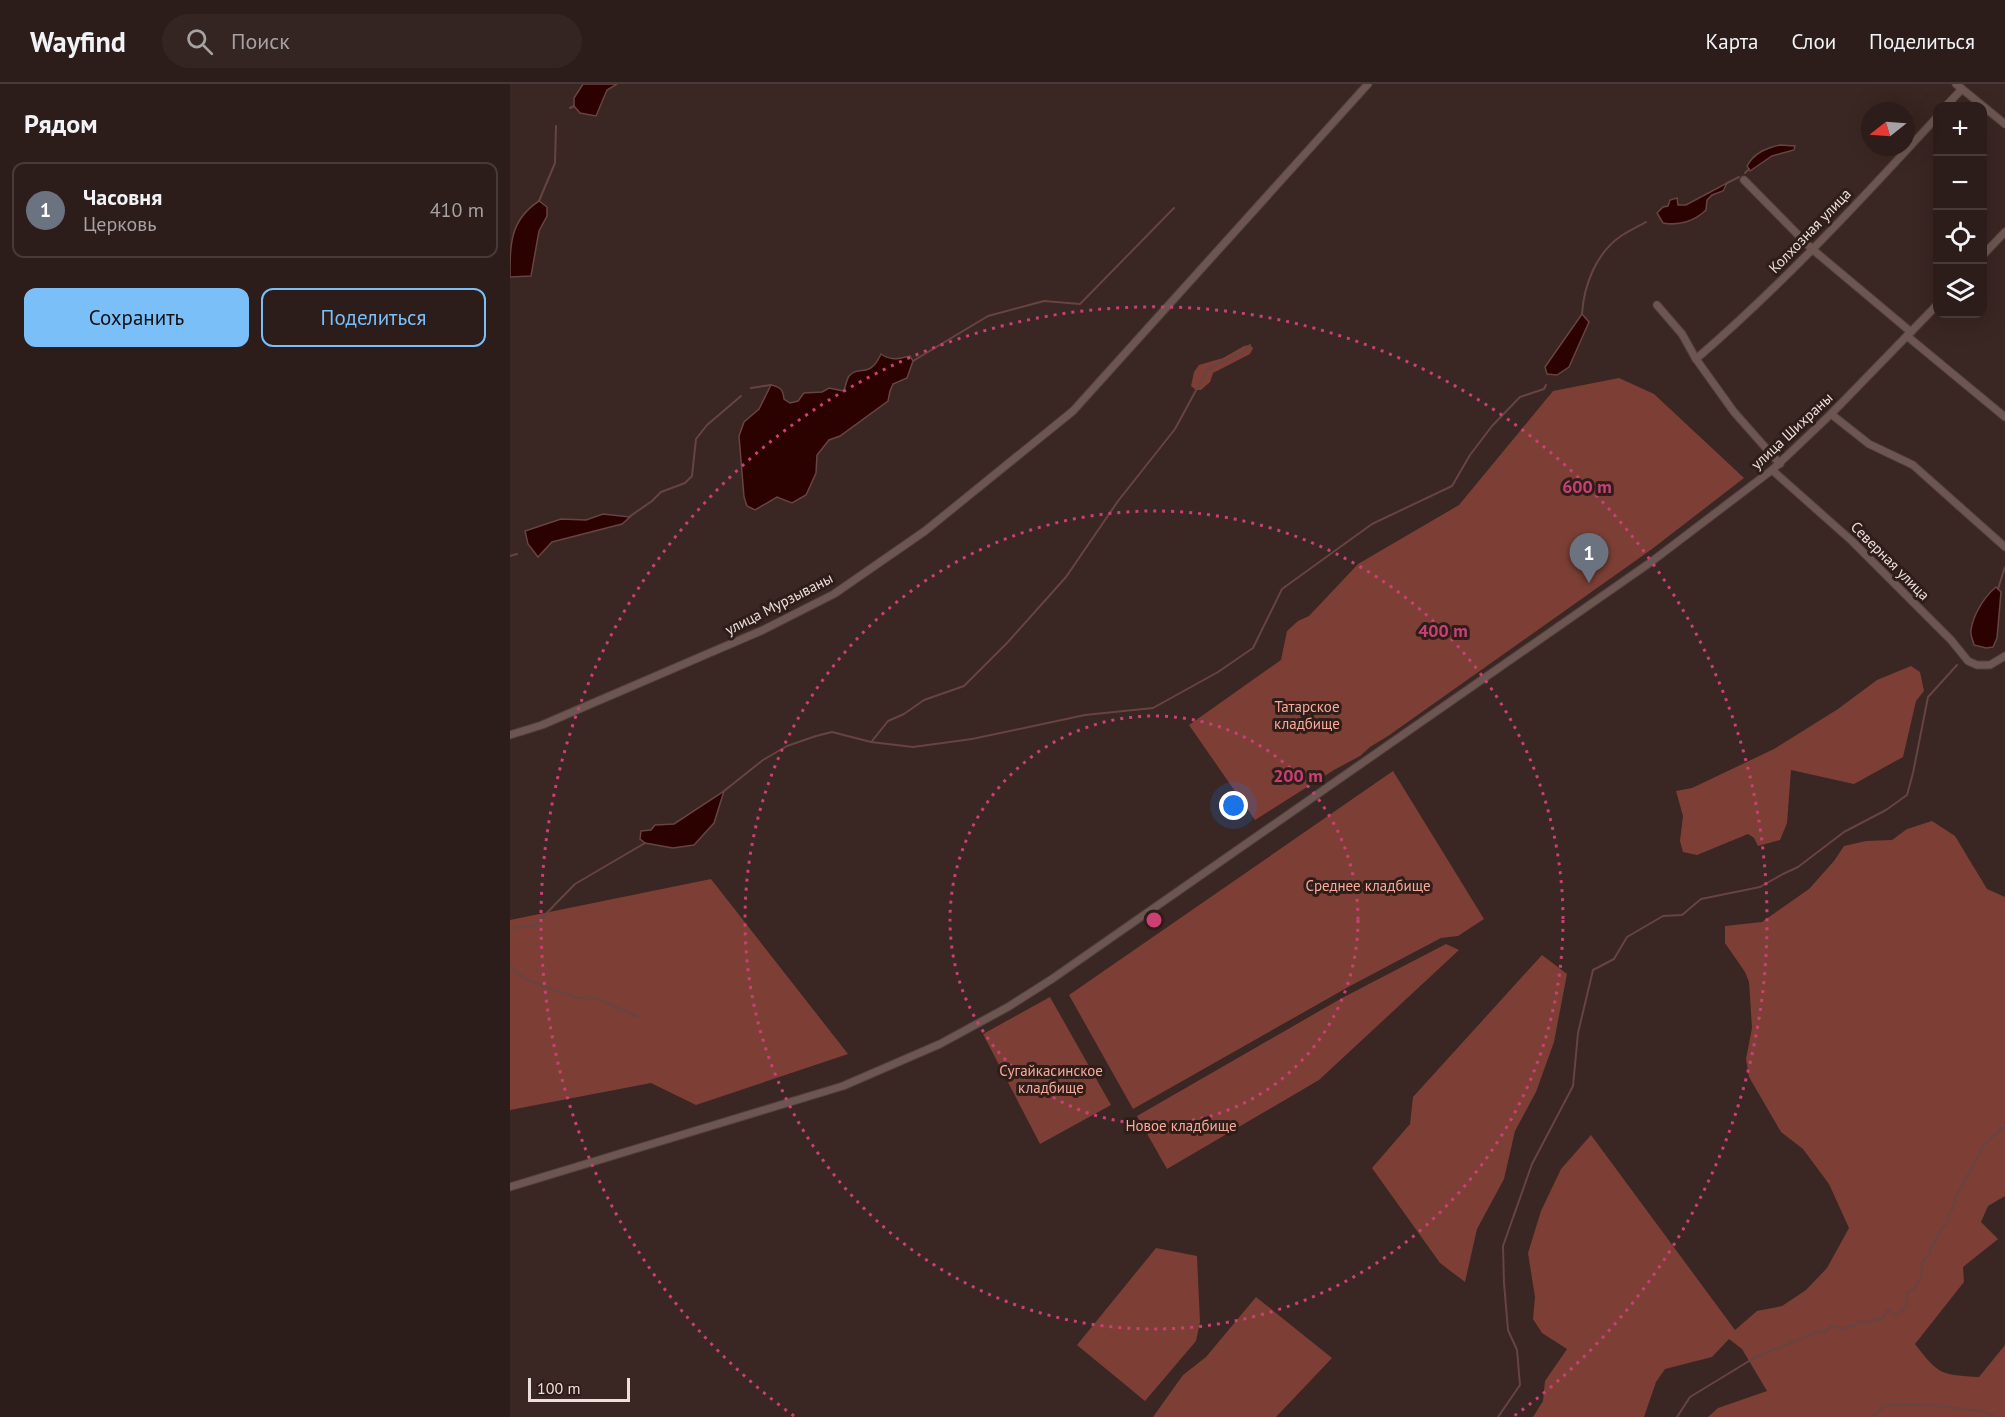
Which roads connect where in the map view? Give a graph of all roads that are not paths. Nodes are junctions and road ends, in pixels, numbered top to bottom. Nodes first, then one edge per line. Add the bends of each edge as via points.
1 (1368, 84) edge
2 (1956, 84) edge
3 (1962, 89) junction
4 (1950, 102) edge
5 (1933, 121) edge
6 (2005, 124) edge
7 (1744, 180) dead end
8 (2005, 232) edge
9 (1812, 249) junction
10 (1987, 252) edge
11 (1657, 305) dead end
12 (1933, 309) edge
13 (1909, 334) junction
14 (1696, 359) junction
15 (1831, 414) junction
16 (2005, 417) edge
17 (1780, 464) junction
18 (1772, 470) junction
19 (2005, 547) edge
20 (2005, 656) edge
21 (510, 735) edge
22 (510, 1187) edge

1 - 21 street, улица Мурзываны via 1073,411 925,531 834,594 763,630 542,725
2 - 3 street
3 - 4 street
3 - 6 street
5 - 9 street, Колхозная улица
7 - 9 street
8 - 10 street
9 - 13 street
9 - 14 street, Колхозная улица via 1747,315
11 - 14 street via 1682,334
12 - 13 street, улица Шихраны
13 - 15 street, улица Шихраны
13 - 16 street
14 - 17 street via 1734,412
15 - 17 street, улица Шихраны
15 - 19 street via 1869,444 1913,465
17 - 18 street, улица Шихраны
18 - 20 street, Северная улица via 1852,541 1968,661 1990,665
18 - 22 street, улица Шихраны via 1651,562 1052,979 998,1012 940,1044 843,1086

